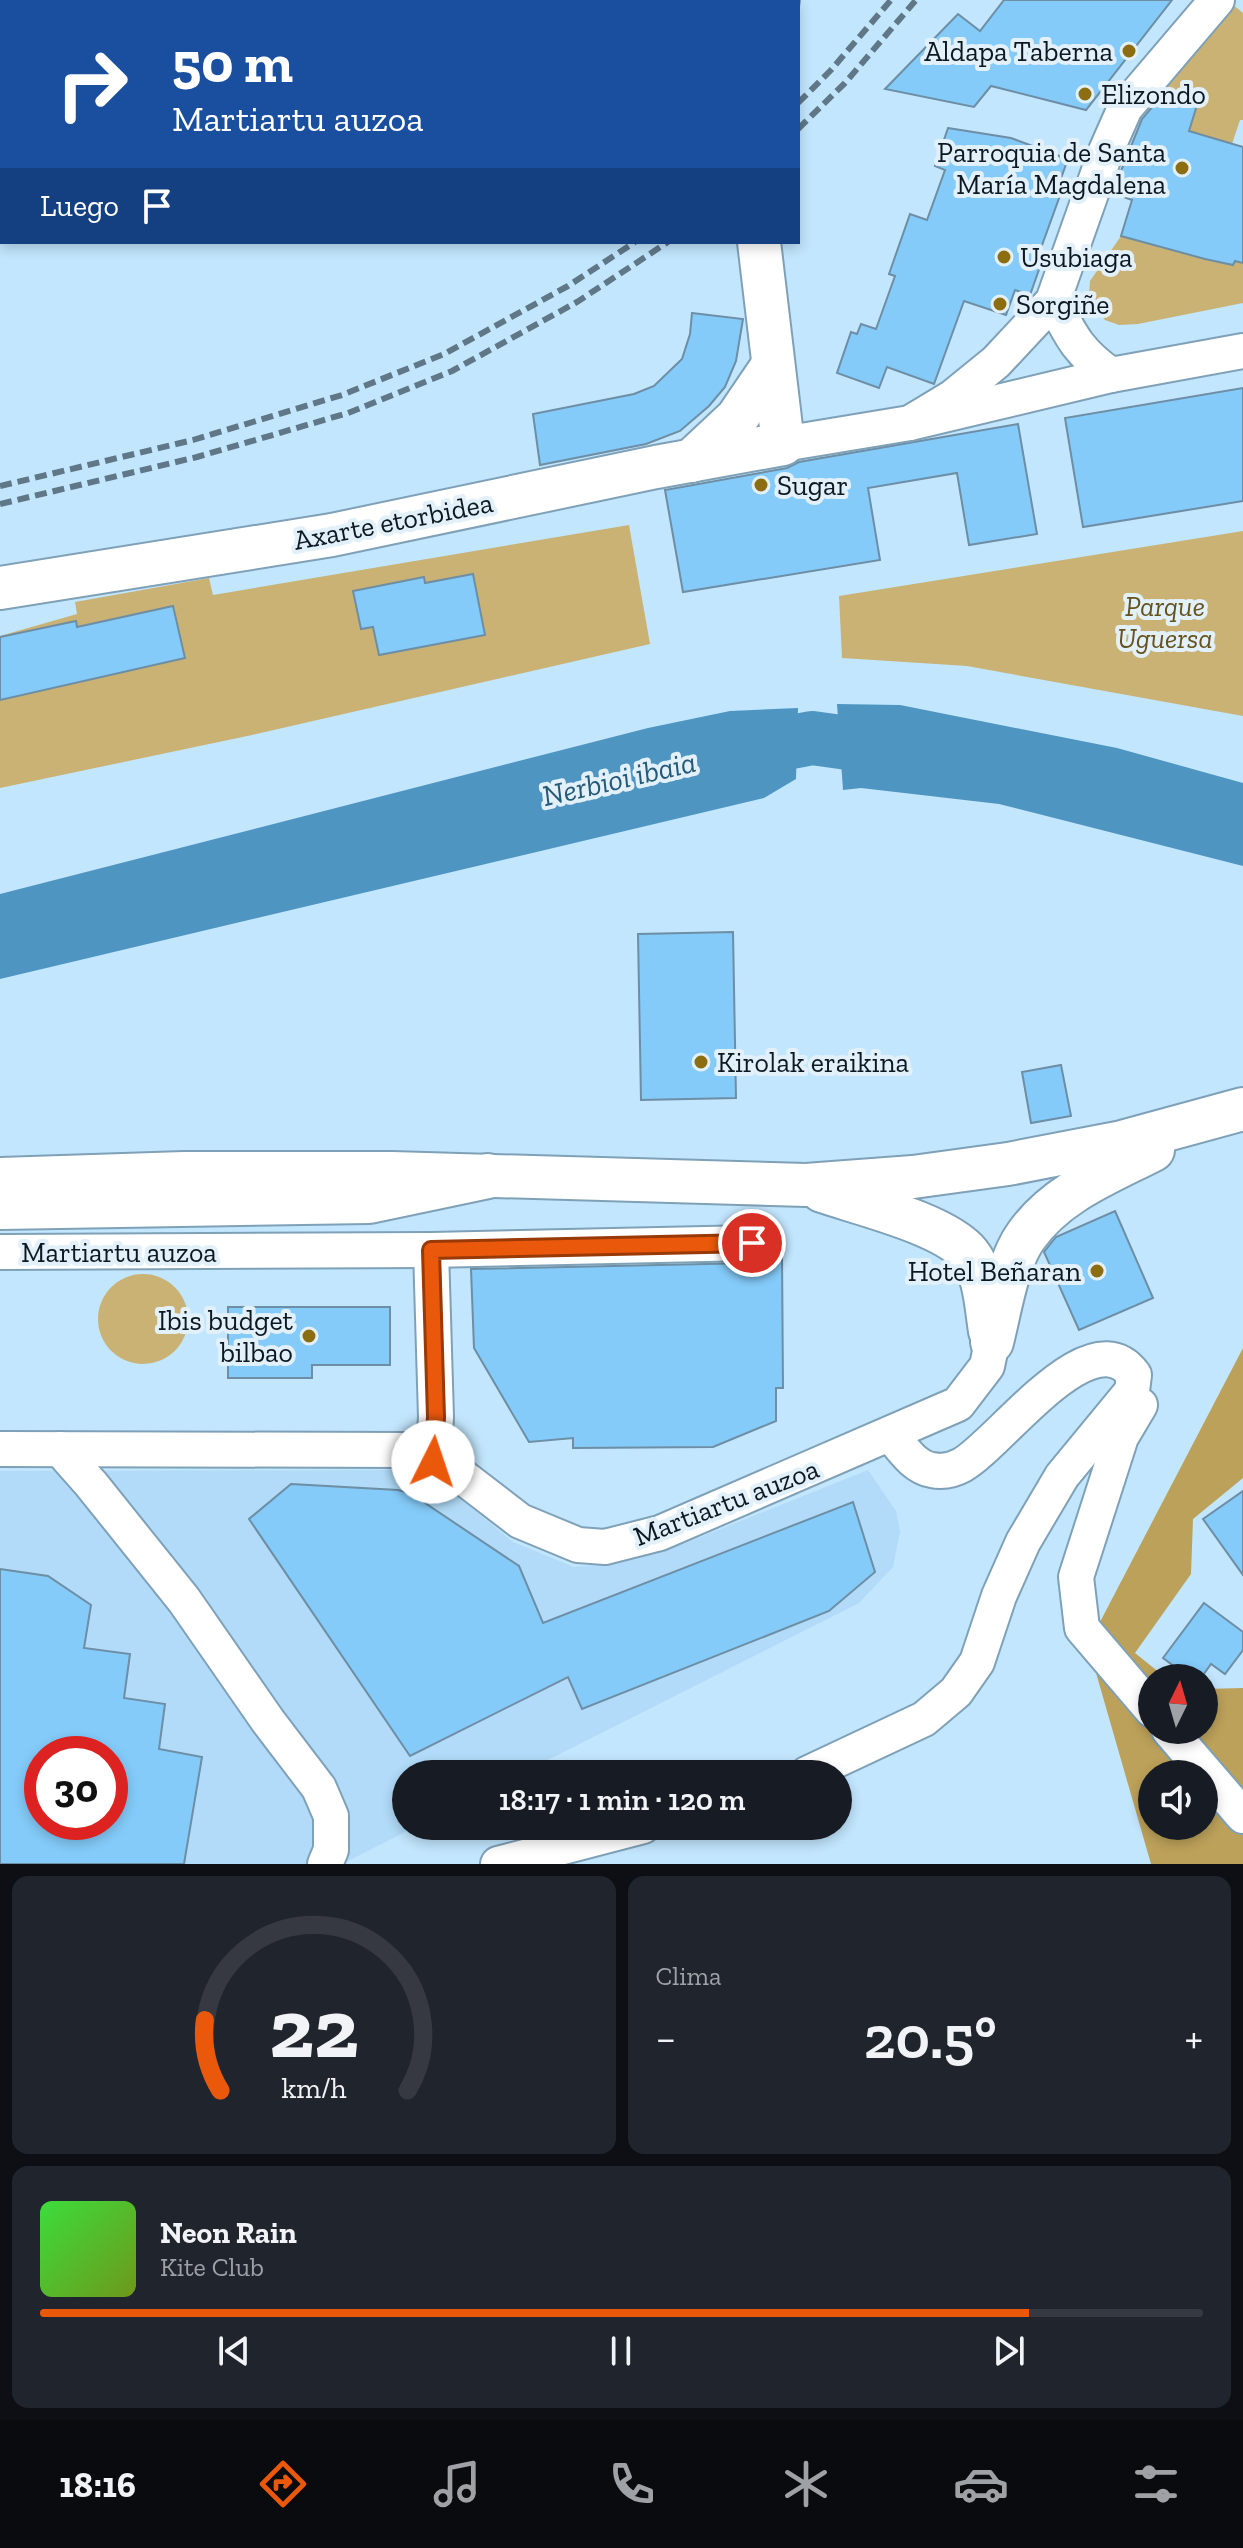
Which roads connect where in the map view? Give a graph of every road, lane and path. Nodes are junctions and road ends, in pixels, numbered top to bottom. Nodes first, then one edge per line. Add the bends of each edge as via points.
1 (1217, 0) edge
2 (759, 244) edge
3 (1053, 301) junction
4 (1020, 337) junction
5 (1243, 351) edge
6 (773, 365) junction
7 (1111, 375) junction
8 (1045, 390) junction
9 (910, 423) junction
10 (783, 444) junction
11 (691, 461) junction
12 (0, 588) edge
13 (1232, 1112) edge
14 (488, 1176) junction
15 (0, 1179) edge
16 (806, 1185) junction
17 (0, 1207) edge
18 (752, 1243) dead end
19 (431, 1250) junction
20 (0, 1252) edge
21 (992, 1342) junction
22 (1135, 1382) junction
23 (891, 1435) junction
24 (0, 1449) edge
25 (60, 1449) junction
26 (433, 1462) junction
27 (1138, 1694) edge
28 (1181, 1744) edge
29 (837, 1760) edge
30 (1243, 1816) edge
31 (590, 1840) edge
32 (325, 1864) edge
33 (498, 1864) edge

1 - 3 street via 1125,108
2 - 6 main road
3 - 4 street
3 - 7 street via 1087,358
4 - 8 street via 1018,359 1024,379
4 - 9 street via 953,397
5 - 7 street
6 - 10 main road
6 - 11 main road via 737,418
7 - 8 street
8 - 9 street
9 - 10 street
10 - 11 main road, Axarte etorbidea
11 - 12 main road, Axarte etorbidea via 332,535
13 - 16 main road via 1122,1142 1008,1164
13 - 21 main road via 1054,1206 1025,1237
14 - 15 main road via 269,1173
14 - 16 main road
14 - 17 highway via 369,1201
16 - 21 main road via 948,1236 969,1254 981,1279
18 - 19 street, Martiartu auzoa
19 - 20 street, Martiartu auzoa
19 - 26 street
21 - 23 street, Martiartu auzoa via 987,1366 958,1404
22 - 23 street via 1130,1369 1114,1358 1077,1367 963,1465 946,1471 920,1466
22 - 27 street via 1147,1393 1121,1437 1076,1577 1082,1628
22 - 29 street via 1062,1476 1031,1528 999,1596 977,1662 956,1692 924,1719
23 - 26 street, Martiartu auzoa via 660,1533 605,1547 578,1545 520,1521 455,1471
24 - 25 street, Martiartu auzoa
25 - 26 street, Martiartu auzoa via 407,1450
25 - 32 street via 184,1600 319,1788 331,1816 331,1850
28 - 30 street
31 - 33 street

